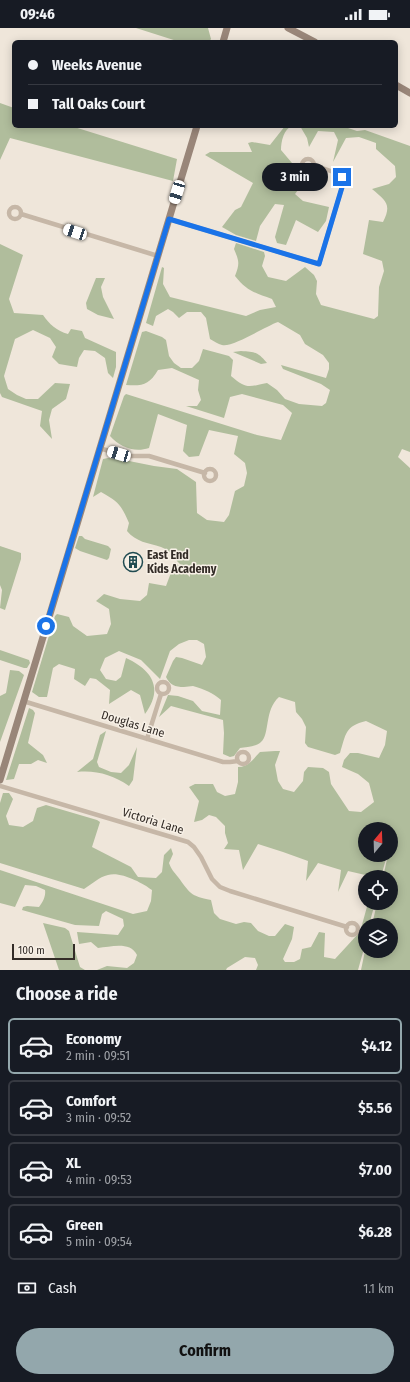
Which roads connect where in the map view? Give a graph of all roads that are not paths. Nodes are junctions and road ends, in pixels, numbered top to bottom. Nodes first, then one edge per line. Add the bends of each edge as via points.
1 (227, 28) edge
2 (288, 28) edge
3 (224, 40) edge
4 (311, 40) edge
5 (398, 86) edge
6 (410, 93) edge
7 (196, 128) edge
8 (314, 165) dead end
9 (21, 214) dead end
10 (169, 219) junction
11 (158, 256) junction
12 (99, 448) junction
13 (205, 473) dead end
14 (161, 694) dead end
15 (23, 701) junction
16 (147, 739) junction
17 (238, 761) dead end
18 (0, 780) edge
19 (0, 786) edge
20 (347, 927) dead end

1 - 3 street
2 - 4 street
5 - 6 street
7 - 10 street
8 - 10 street via 339,174 343,184 319,264
9 - 11 street
10 - 11 street
11 - 12 street
12 - 13 street via 127,456 149,456
12 - 15 street
14 - 16 street
15 - 16 street, Douglas Lane
15 - 18 street
16 - 17 street, Douglas Lane via 224,762
19 - 20 street, Victoria Lane via 188,842 201,857 209,875 220,886

